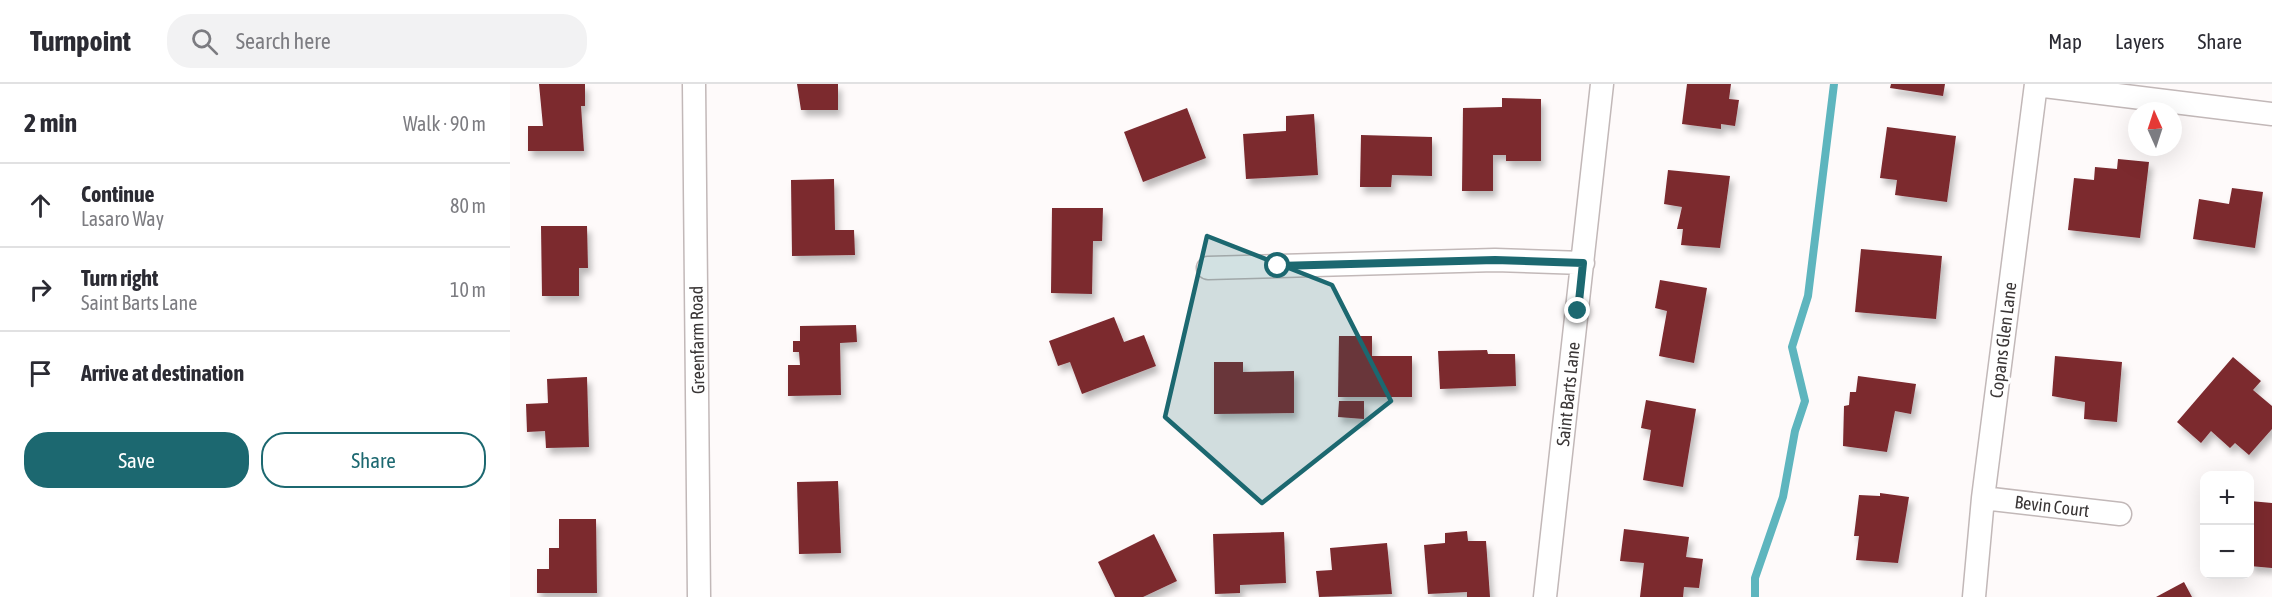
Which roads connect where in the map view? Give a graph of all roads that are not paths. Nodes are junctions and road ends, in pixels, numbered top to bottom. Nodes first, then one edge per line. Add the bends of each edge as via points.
1 (694, 84) edge
2 (1602, 84) edge
3 (2036, 85) edge
4 (2272, 114) edge
5 (1583, 263) junction
6 (1208, 268) dead end
7 (1983, 498) junction
8 (2120, 514) dead end
9 (699, 597) edge
10 (1545, 597) edge
11 (1974, 597) edge

1 - 9 street, Greenfarm Road
2 - 5 street, Saint Barts Lane
3 - 4 street
3 - 7 street, Copans Glen Lane
5 - 6 street via 1495,260
5 - 10 street, Saint Barts Lane
7 - 8 street, Bevin Court
7 - 11 street, Copans Glen Lane

